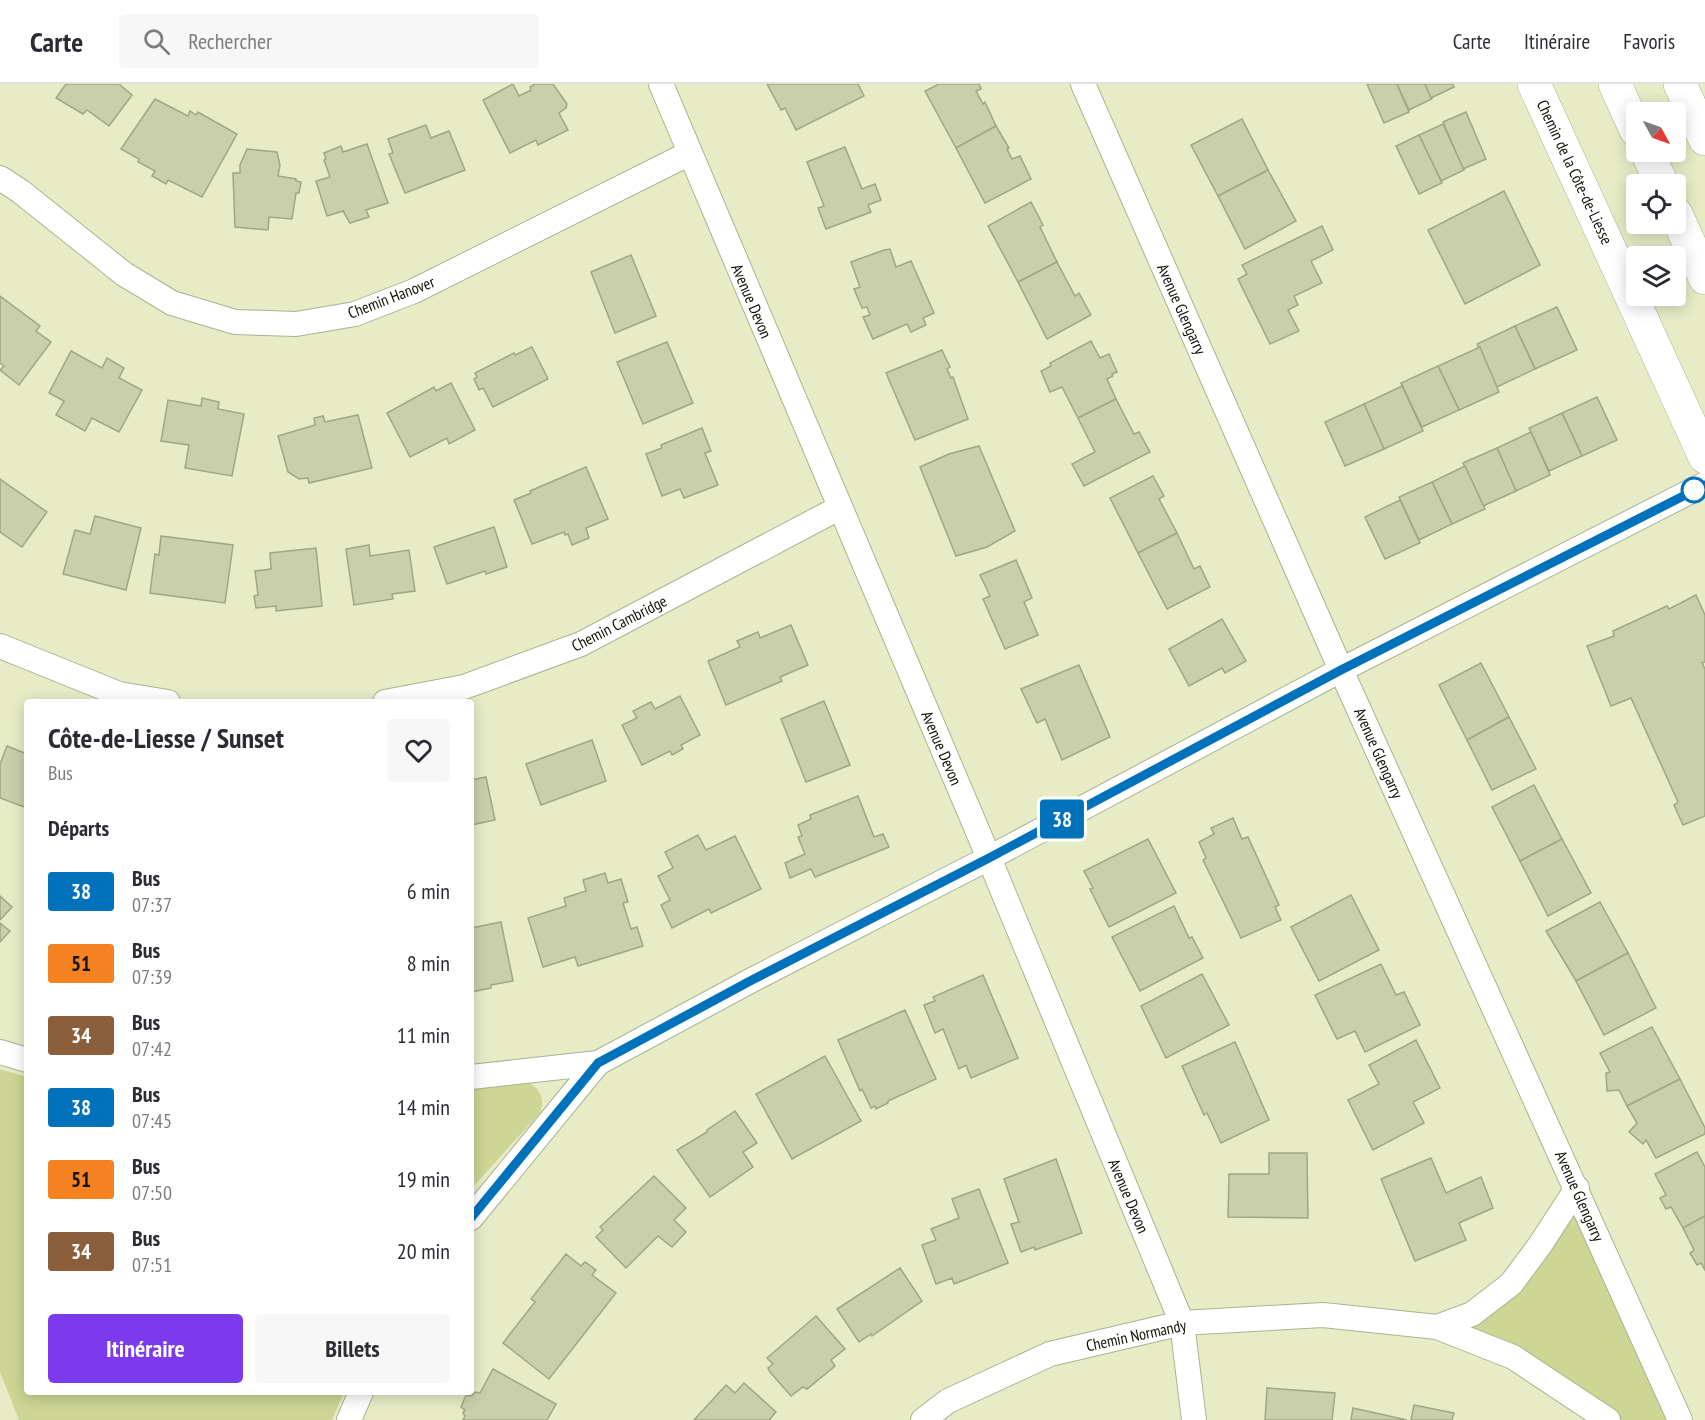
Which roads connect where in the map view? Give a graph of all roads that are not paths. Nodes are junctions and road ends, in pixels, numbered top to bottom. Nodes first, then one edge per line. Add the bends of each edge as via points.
1 (661, 84) edge
2 (1083, 84) edge
3 (1534, 84) edge
4 (1615, 84) edge
5 (1680, 84) edge
6 (1626, 108) edge
7 (1705, 139) edge
8 (690, 153) junction
9 (0, 178) edge
10 (1685, 234) edge
11 (1705, 278) edge
12 (1705, 457) edge
13 (1705, 484) edge
14 (840, 508) junction
15 (0, 646) edge
16 (1341, 670) junction
17 (150, 699) edge
18 (401, 699) edge
19 (989, 858) junction
20 (0, 1052) edge
21 (24, 1059) edge
22 (598, 1063) junction
23 (474, 1077) edge
24 (1576, 1188) junction
25 (474, 1214) edge
26 (1182, 1323) junction
27 (1437, 1327) junction
28 (360, 1395) edge
29 (349, 1420) edge
30 (923, 1420) edge
31 (1194, 1420) edge
32 (1608, 1420) edge
33 (1680, 1420) edge

1 - 8 street, Avenue Devon
2 - 16 street, Avenue Glengarry
3 - 12 main road, Chemin de la Côte-de-Liesse
4 - 6 main road
5 - 7 main road
8 - 9 street, Chemin Hanover via 414,291 355,314 296,324 235,322 172,303 124,274
8 - 14 street, Avenue Devon
10 - 11 main road
13 - 16 street
14 - 18 street, Chemin Cambridge via 581,644 464,687
14 - 19 street, Avenue Devon
15 - 17 street via 119,694
16 - 19 street
16 - 24 street, Avenue Glengarry
19 - 22 street
19 - 26 street, Avenue Devon
20 - 21 street
22 - 23 street
22 - 25 street
24 - 27 street, Chemin Normandy via 1511,1284 1472,1314
24 - 33 street, Avenue Glengarry
26 - 27 street, Chemin Normandy via 1323,1315
26 - 30 street, Chemin Normandy via 1050,1354 948,1401
26 - 31 street, Avenue Devon
27 - 32 street, Chemin Normandy via 1513,1357
28 - 29 street

